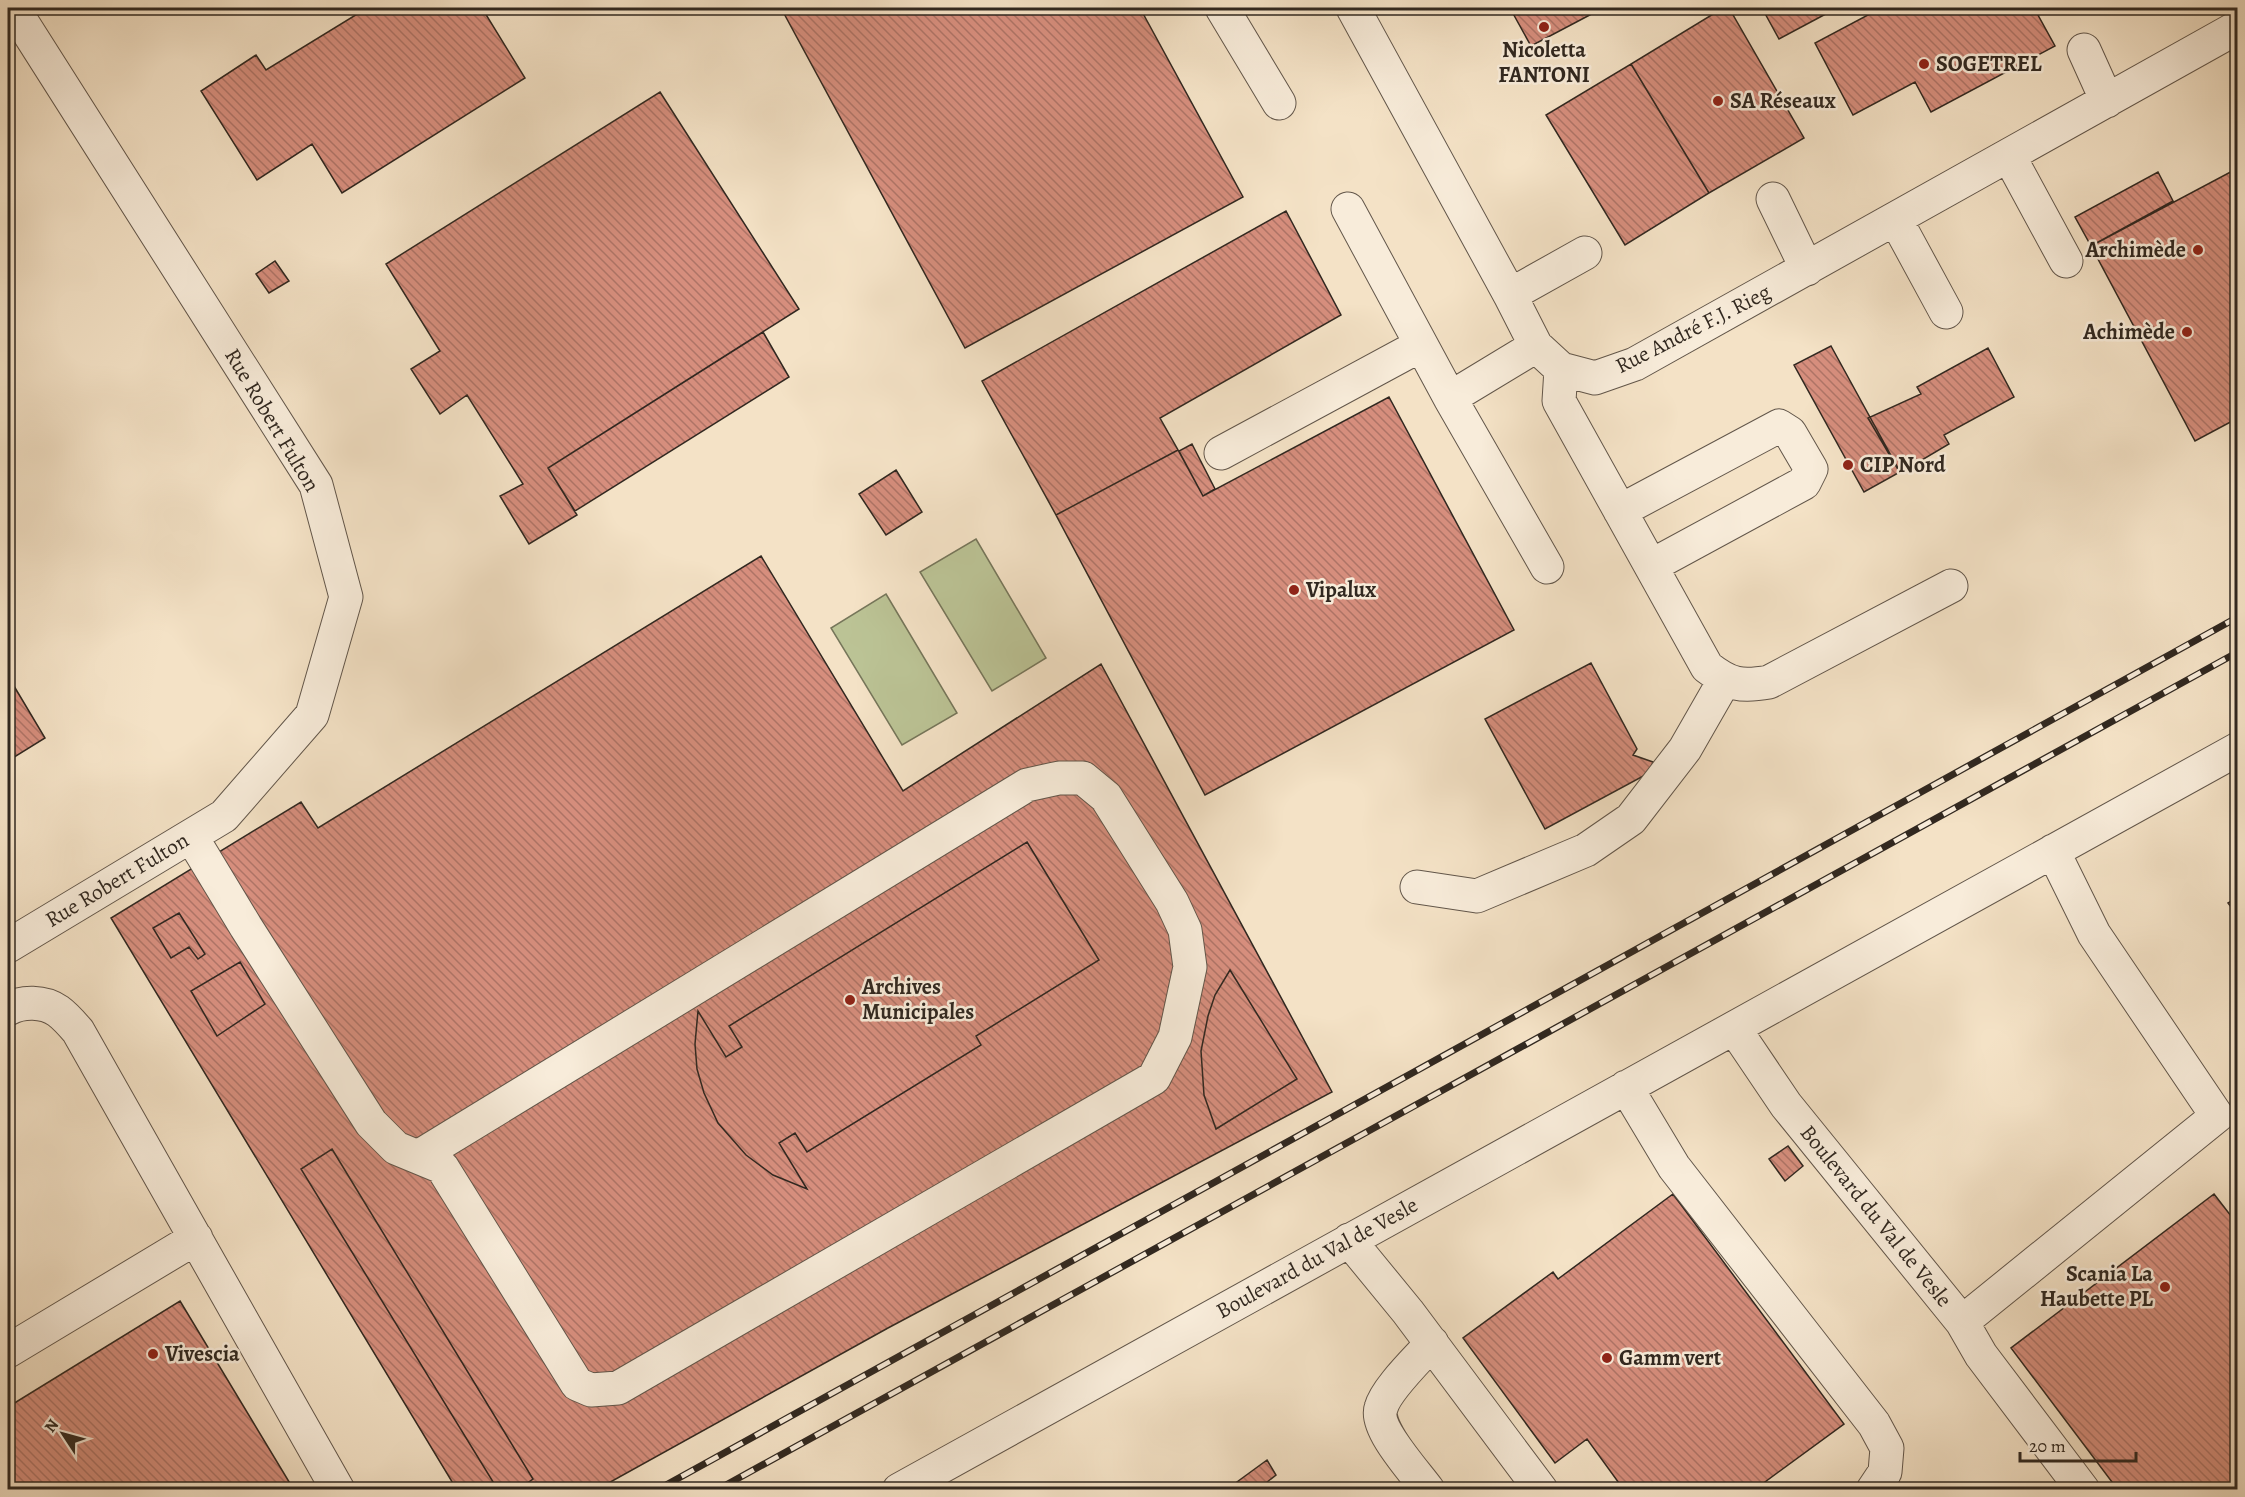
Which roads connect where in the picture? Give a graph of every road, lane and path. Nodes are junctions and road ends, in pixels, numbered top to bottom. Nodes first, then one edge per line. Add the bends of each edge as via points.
1 (13, 8) edge
2 (1222, 8) edge
3 (1359, 10) edge
4 (2232, 26) edge
5 (2084, 50) dead end
6 (2107, 101) junction
7 (1279, 103) dead end
8 (2009, 156) junction
9 (1773, 199) dead end
10 (1348, 209) dead end
11 (1896, 220) junction
12 (1585, 253) dead end
13 (2066, 261) dead end
14 (1807, 269) junction
15 (1510, 295) junction
16 (1946, 312) dead end
17 (1421, 345) junction
18 (1536, 346) junction
19 (1561, 369) junction
20 (1450, 398) junction
21 (1221, 453) dead end
22 (1620, 511) junction
23 (1651, 566) junction
24 (1547, 567) dead end
25 (1951, 586) dead end
26 (1724, 681) junction
27 (2238, 749) edge
28 (191, 836) junction
29 (2053, 851) junction
30 (1417, 887) dead end
31 (8, 946) edge
32 (8, 1009) edge
33 (1734, 1028) junction
34 (1626, 1087) junction
35 (2227, 1122) edge
36 (418, 1157) junction
37 (196, 1238) junction
38 (1349, 1240) junction
39 (1962, 1322) junction
40 (1432, 1343) junction
41 (8, 1351) edge
42 (1875, 1489) edge
43 (338, 1490) edge
44 (899, 1490) edge
45 (1428, 1490) edge
46 (1541, 1490) edge
47 (2083, 1490) edge

1 - 28 street, Rue Robert Fulton via 316,485 346,597 312,715 224,816
2 - 7 street
3 - 15 street, Rue André F.J. Rieg
4 - 6 street, Rue André F.J. Rieg
5 - 6 street
6 - 8 street, Rue André F.J. Rieg
8 - 11 street, Rue André F.J. Rieg
8 - 13 street
9 - 14 street
10 - 17 street
11 - 14 street, Rue André F.J. Rieg
11 - 16 street
12 - 15 street
14 - 19 street, Rue André F.J. Rieg via 1635,364 1595,378
15 - 18 street, Rue André F.J. Rieg
17 - 20 street
17 - 21 street
18 - 19 street, Rue André F.J. Rieg
18 - 20 street
19 - 22 street via 1559,401
20 - 24 street
22 - 23 street
22 - 23 street via 1779,426 1790,433 1811,469 1804,483
23 - 26 street via 1707,667
25 - 26 street via 1769,682 1747,686
26 - 30 street via 1685,749 1631,819 1586,850 1477,896
27 - 29 street, Boulevard du Val de Vesle
28 - 31 street, Rue Robert Fulton
28 - 36 street via 371,1123 396,1148
29 - 33 street, Boulevard du Val de Vesle
29 - 35 street, Boulevard du Val de Vesle via 2094,934
32 - 37 street via 33,1002 57,1010 78,1031
33 - 34 street, Boulevard du Val de Vesle
33 - 39 street, Boulevard du Val de Vesle via 1786,1105
34 - 38 street, Boulevard du Val de Vesle
34 - 42 street via 1674,1167 1874,1424 1887,1448 1885,1472
35 - 39 street, Boulevard du Val de Vesle
36 - 36 street via 442,1167 577,1384 591,1390 618,1388 1154,1078 1175,1037 1190,967 1185,930 1172,902 1106,797 1083,778 1059,777 1027,785
37 - 41 street
37 - 43 street
38 - 40 street
38 - 44 street, Boulevard du Val de Vesle
39 - 47 street via 1981,1355
40 - 45 street via 1385,1397 1380,1410 1382,1428
40 - 46 street

